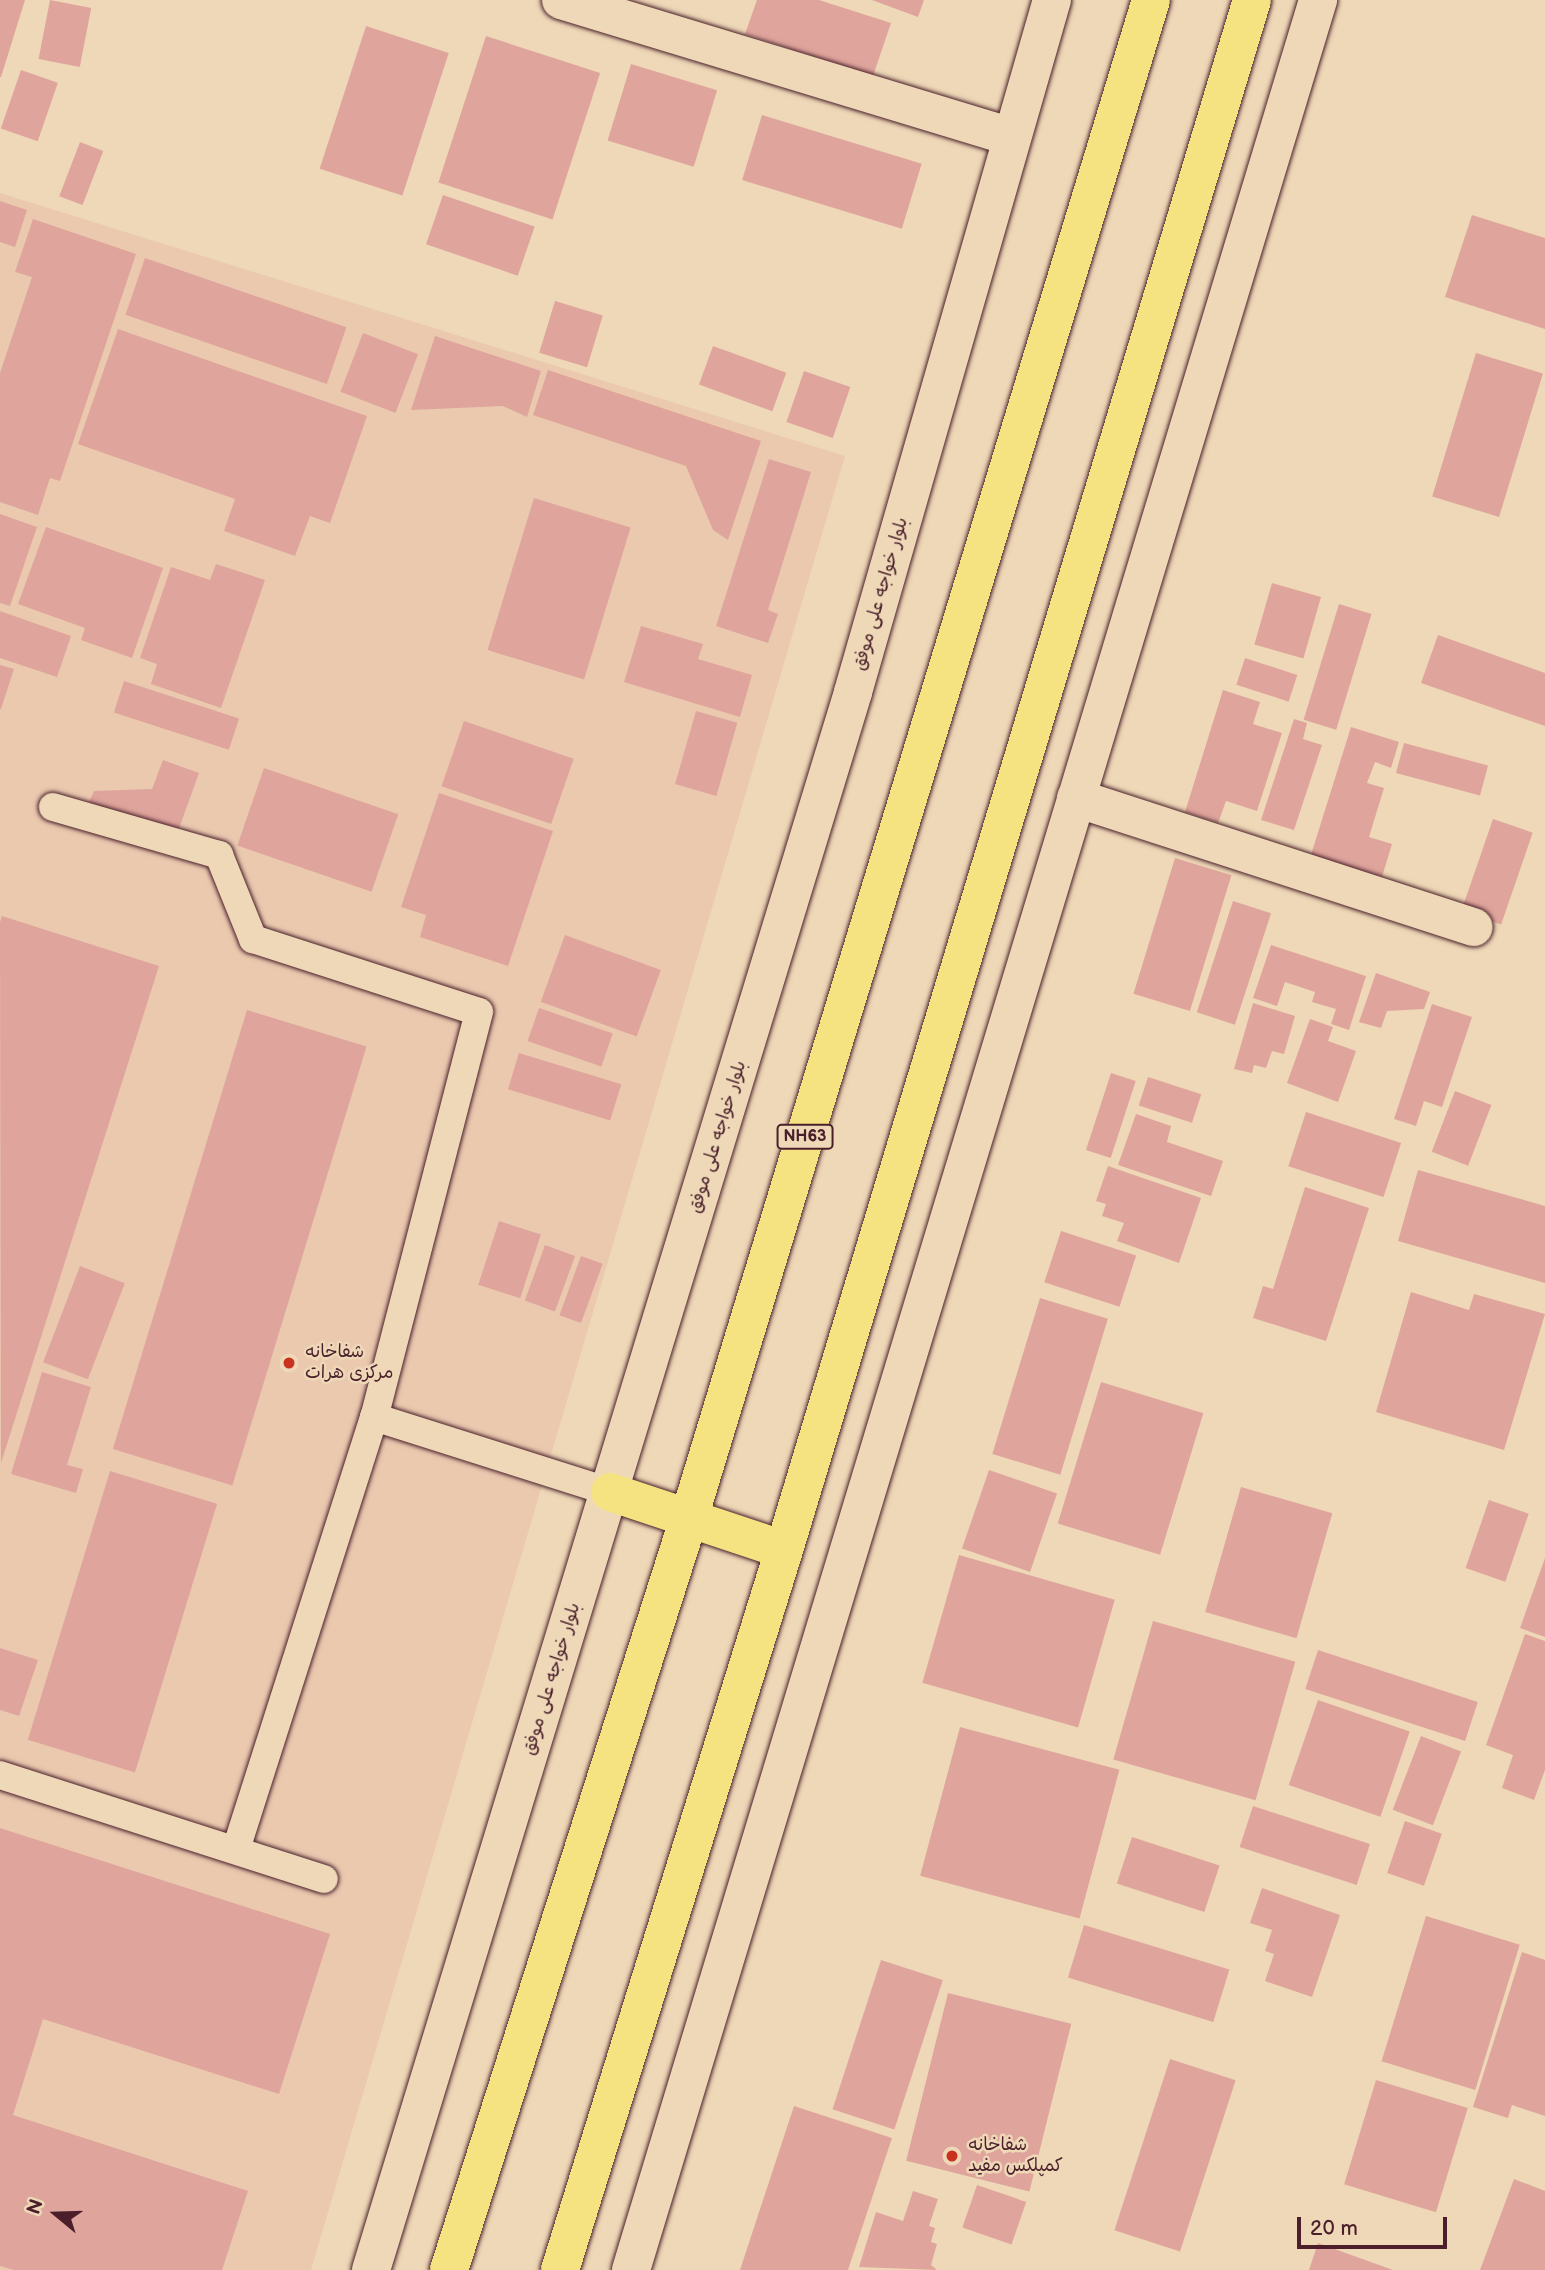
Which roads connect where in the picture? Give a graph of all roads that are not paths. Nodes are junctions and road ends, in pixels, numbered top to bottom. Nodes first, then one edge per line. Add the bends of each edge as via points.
1 (561, 0) edge
2 (1052, 0) edge
3 (1151, 0) edge
4 (1252, 0) edge
5 (1318, 0) edge
6 (1011, 137) junction
7 (1076, 799) junction
8 (53, 807) dead end
9 (1474, 927) dead end
10 (374, 1417) junction
11 (610, 1492) junction
12 (688, 1521) junction
13 (785, 1550) junction
14 (0, 1775) edge
15 (236, 1850) junction
16 (324, 1879) dead end
17 (371, 2270) edge
18 (449, 2270) edge
19 (560, 2270) edge
20 (631, 2270) edge

1 - 6 street
2 - 6 street, بلوار خواجه علی موفق
3 - 12 highway, NH63
4 - 13 highway
5 - 7 street
6 - 11 street, بلوار خواجه علی موفق via 853,692
7 - 9 street
7 - 20 street
8 - 10 lane via 219,855 253,939 480,1012
10 - 11 lane
10 - 15 lane
11 - 12 highway
11 - 17 street, بلوار خواجه علی موفق
12 - 13 highway
12 - 18 highway, NH63
13 - 19 highway
14 - 15 lane
15 - 16 lane

